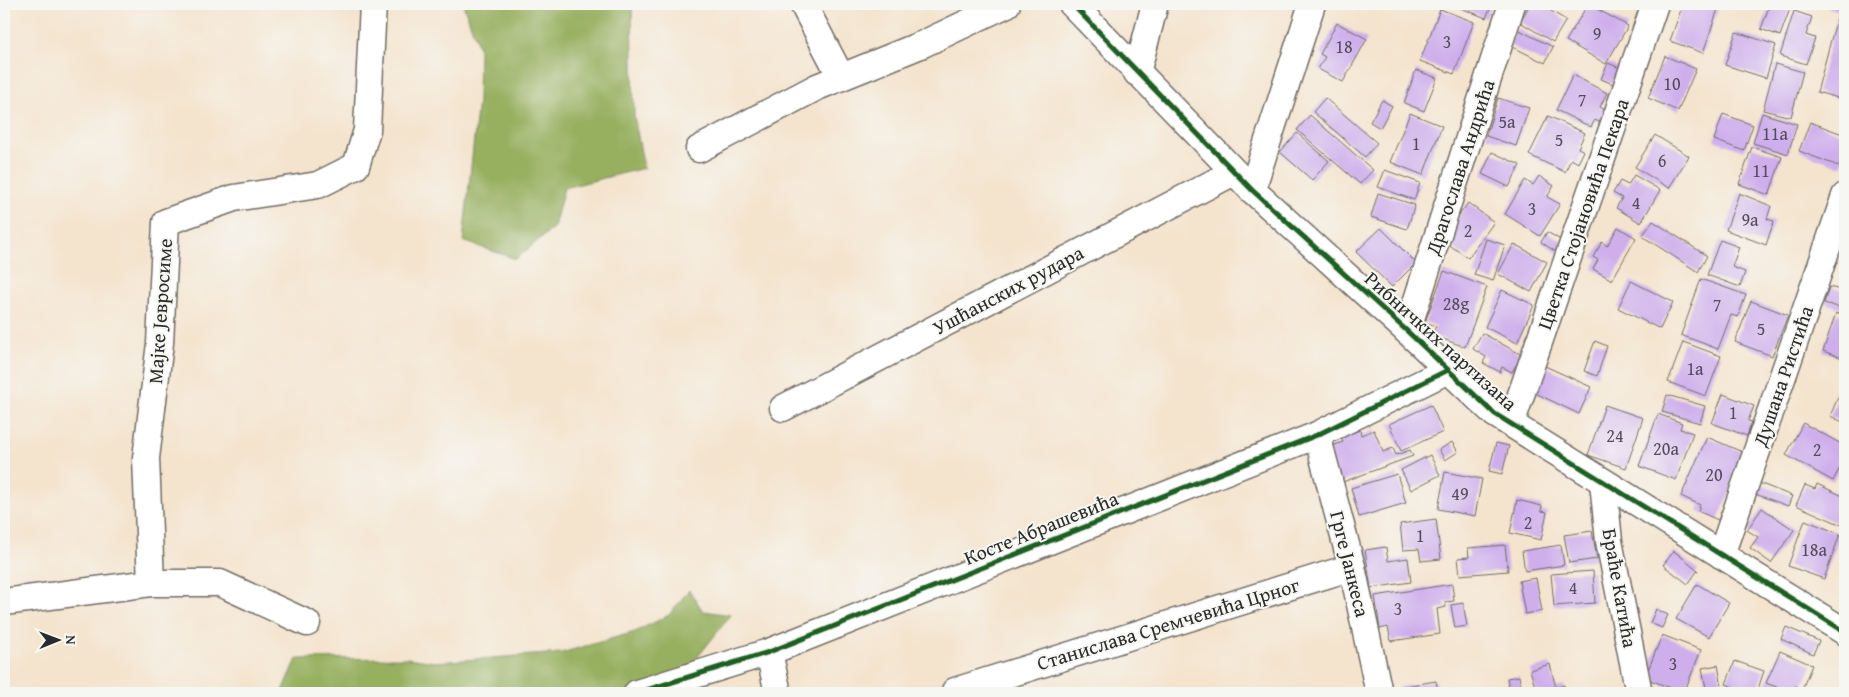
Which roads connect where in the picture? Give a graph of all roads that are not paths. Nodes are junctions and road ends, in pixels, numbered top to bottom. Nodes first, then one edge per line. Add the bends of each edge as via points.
1 (373, 4) edge
2 (803, 4) edge
3 (1007, 4) edge
4 (1072, 4) edge
5 (1155, 4) edge
6 (1312, 4) edge
7 (1512, 4) edge
8 (1655, 4) edge
9 (1137, 73) junction
10 (841, 77) junction
11 (698, 149) dead end
12 (1243, 181) junction
13 (1845, 196) edge
14 (1407, 331) junction
15 (1448, 370) junction
16 (783, 408) dead end
17 (1511, 424) junction
18 (1317, 435) junction
19 (1603, 482) junction
20 (1721, 555) junction
21 (1352, 567) junction
22 (151, 583) junction
23 (4, 602) edge
24 (307, 623) dead end
25 (1845, 632) edge
26 (769, 652) junction
27 (955, 691) dead end
28 (637, 693) edge
29 (778, 693) edge
30 (1379, 693) edge
31 (1639, 693) edge

1 - 22 street, Мајке Јевросиме via 367,130 356,166 318,185 234,198 166,222 160,343 146,458
2 - 10 street
3 - 10 street via 923,44
4 - 9 street, Рибничких партизана
5 - 9 street
6 - 12 street
7 - 14 street, Драгослава Андрића
8 - 17 street, Цветка Стојановића Пекара
9 - 12 street, Рибничких партизана
10 - 11 street
12 - 14 street, Рибничких партизана
12 - 16 street, Ушћанских рудара
13 - 20 street, Душана Ристића
14 - 15 street, Рибничких партизана
15 - 17 street, Рибничких партизана via 1484,405
15 - 18 street, Косте Абрашевића
17 - 19 street, Рибничких партизана
18 - 21 street, Грге Јанкеса
18 - 26 street, Косте Абрашевића
19 - 20 street, Рибничких партизана
19 - 31 street, Браће Катића via 1609,541
20 - 25 street, Рибничких партизана
21 - 27 street, Станислава Сремчевића Црног
21 - 30 street, Грге Јанкеса
22 - 23 street
22 - 24 street via 220,584
26 - 28 street, Косте Абрашевића
26 - 29 street

